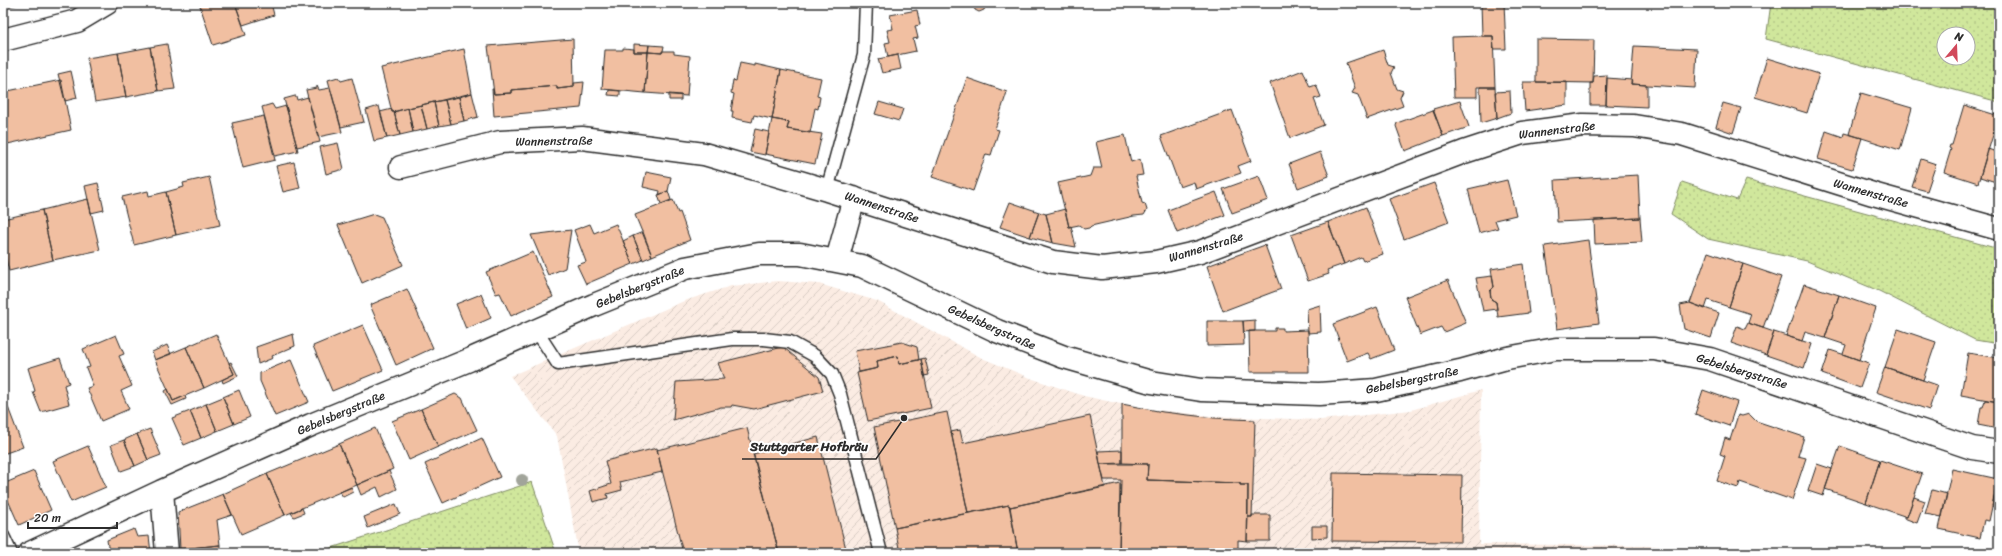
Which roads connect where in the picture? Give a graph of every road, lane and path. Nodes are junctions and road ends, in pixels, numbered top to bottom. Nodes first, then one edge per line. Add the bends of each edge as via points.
1 (106, 3) edge
2 (866, 3) edge
3 (3, 40) edge
4 (401, 167) dead end
5 (828, 190) junction
6 (854, 198) junction
7 (1999, 229) edge
8 (836, 260) junction
9 (536, 330) junction
10 (1999, 452) edge
11 (162, 490) junction
12 (3, 536) edge
13 (10, 553) edge
14 (30, 553) edge
15 (167, 553) edge
16 (881, 553) edge

1 - 3 street via 77,21
2 - 5 lane via 864,55
4 - 5 street, Wannenstraße via 500,142 582,138 704,154
5 - 6 street, Wannenstraße
6 - 7 street, Wannenstraße via 1054,262 1102,268 1156,262 1200,252 1464,152 1522,133 1583,125 1634,126 1682,134 1873,194
6 - 8 street
8 - 9 street, Gebelsbergstraße via 800,254 759,254 685,268
8 - 10 street, Gebelsbergstraße via 862,266 997,331 1056,354 1151,382 1201,390 1319,394 1376,390 1507,358 1556,349 1654,349 1710,359 1972,448
9 - 11 street, Gebelsbergstraße
9 - 16 lane via 558,364 732,339 790,342 814,356 832,374 840,394
11 - 14 street, Gebelsbergstraße
11 - 15 street
12 - 13 lane

